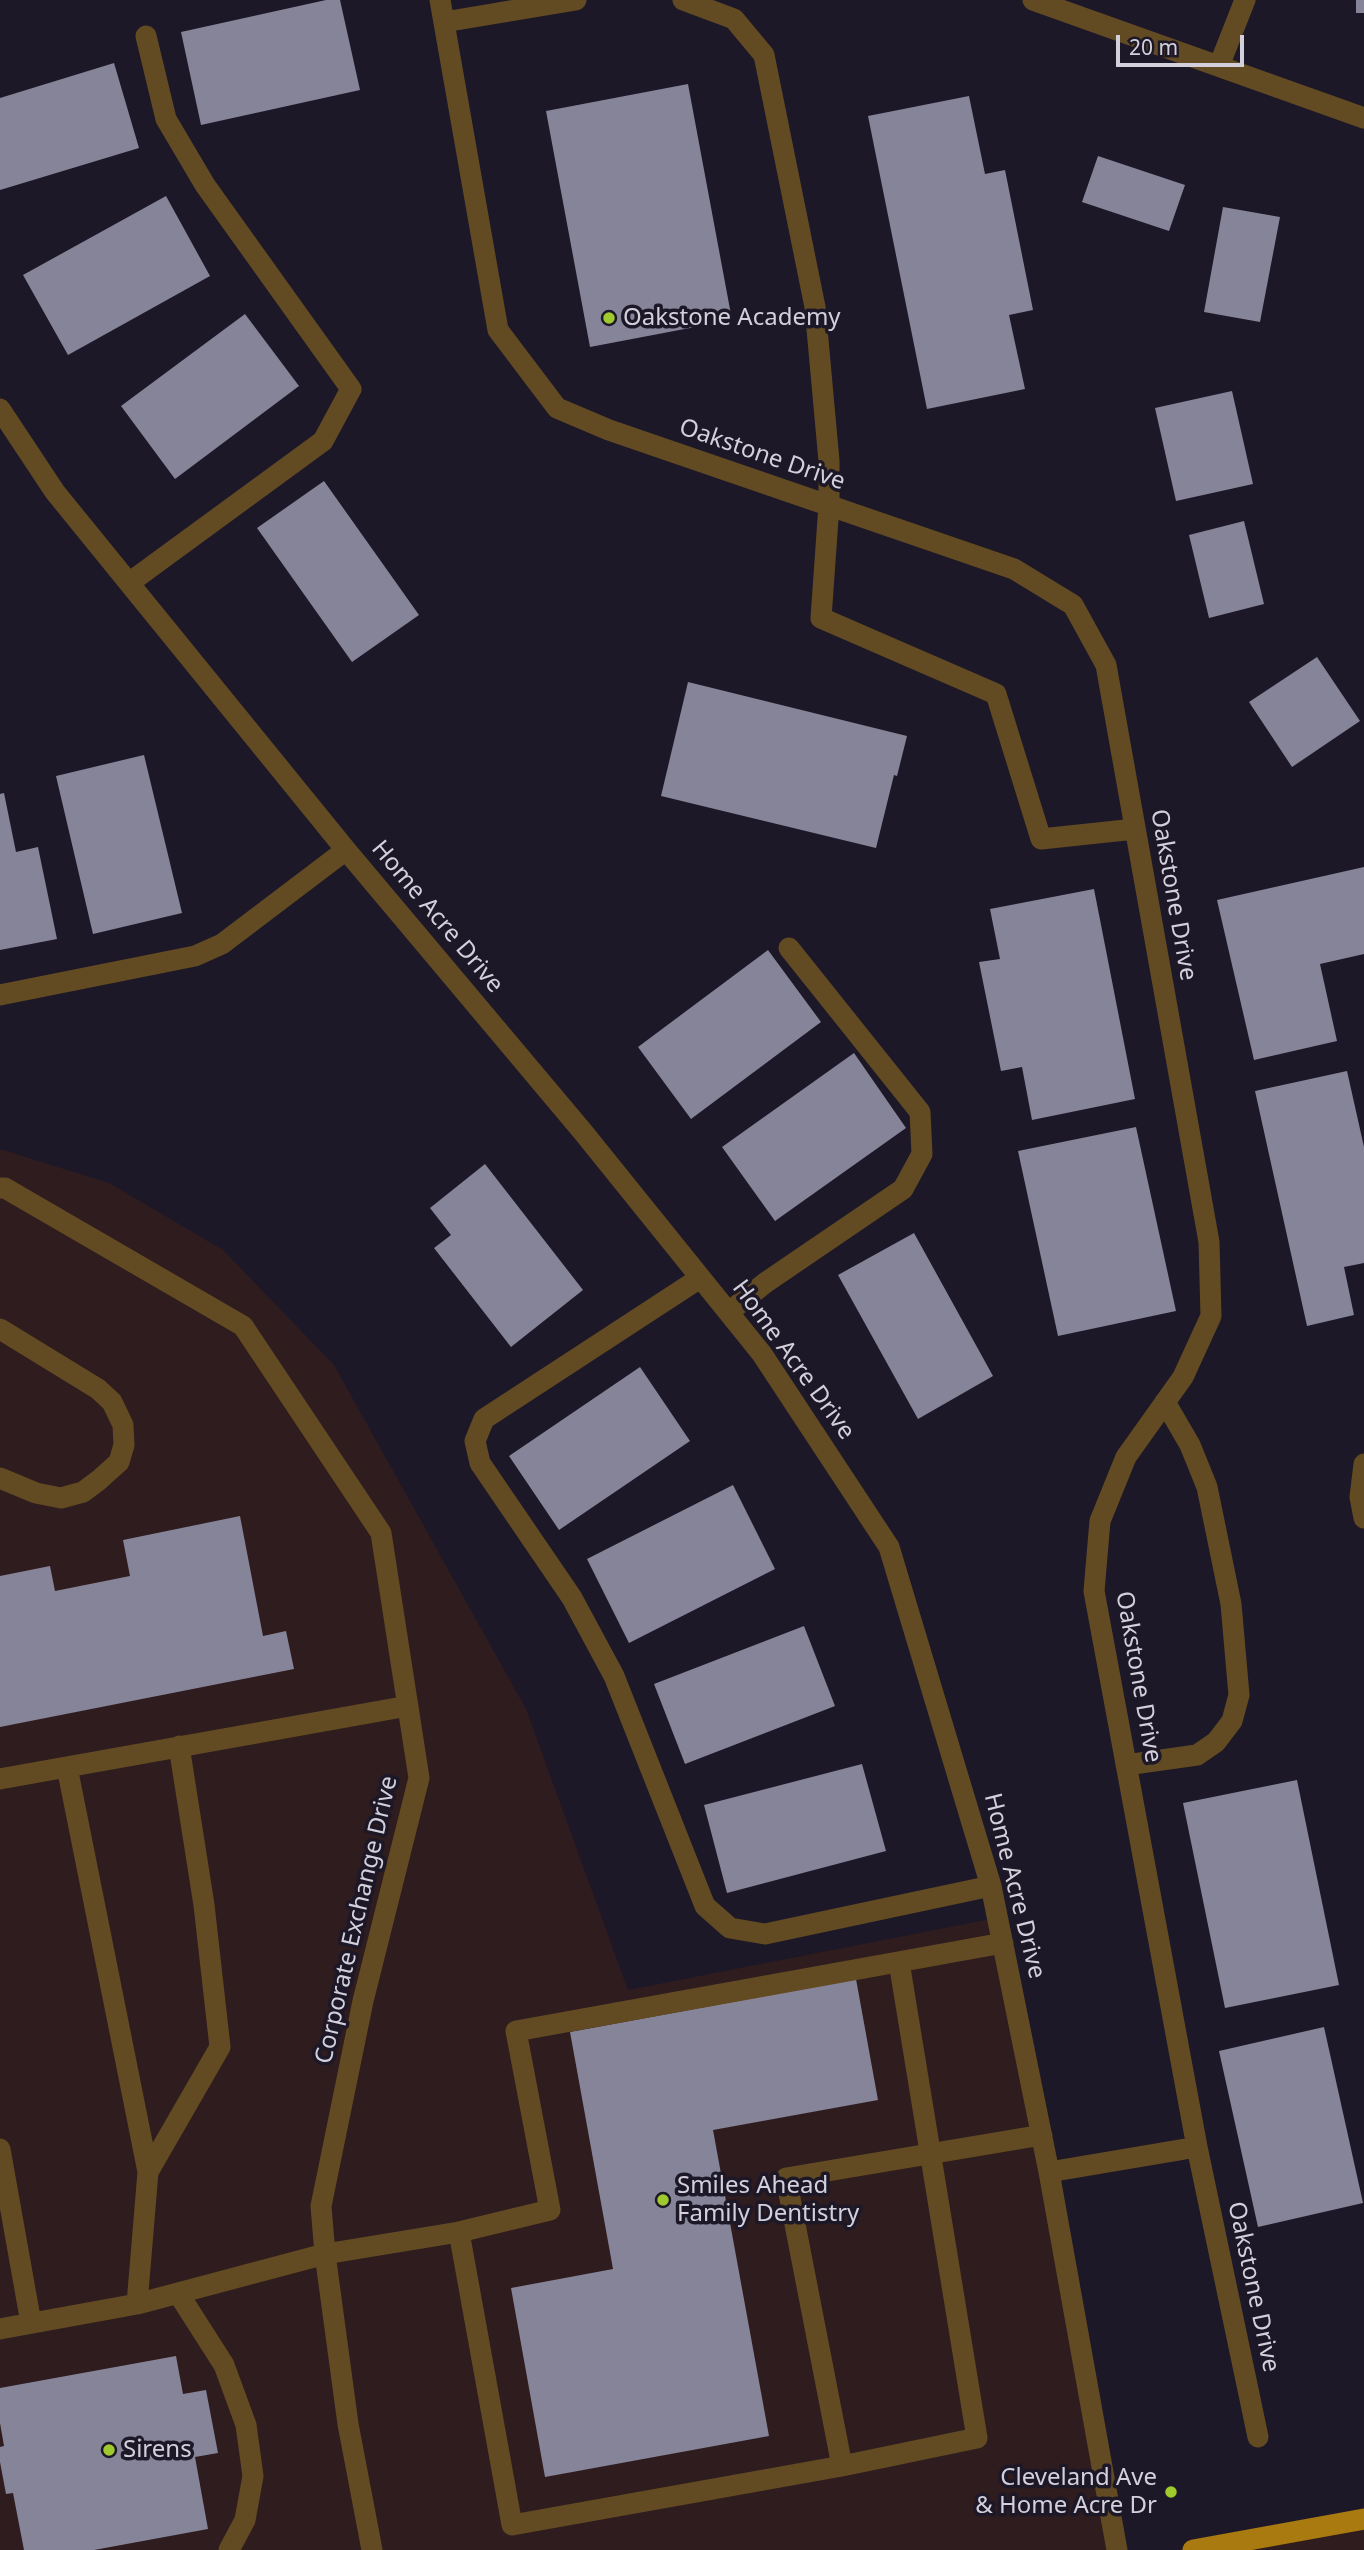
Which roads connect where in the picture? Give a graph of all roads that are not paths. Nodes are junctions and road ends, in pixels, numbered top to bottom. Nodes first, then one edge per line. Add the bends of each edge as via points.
1 (440, 0) edge
2 (576, 0) edge
3 (682, 0) edge
4 (1033, 0) edge
5 (1245, 0) edge
6 (444, 22) junction
7 (146, 36) dead end
8 (1219, 66) junction
9 (1364, 118) edge
10 (0, 408) edge
11 (829, 505) junction
12 (129, 583) junction
13 (1135, 829) junction
14 (346, 850) junction
15 (789, 948) dead end
16 (0, 995) edge
17 (2, 1192) edge
18 (700, 1278) junction
19 (729, 1312) junction
20 (0, 1329) edge
21 (1165, 1402) junction
22 (1364, 1464) edge
23 (0, 1478) edge
24 (1364, 1518) edge
25 (408, 1706) junction
26 (179, 1746) junction
27 (1126, 1765) junction
28 (67, 1767) junction
29 (0, 1779) edge
30 (991, 1886) junction
31 (1003, 1943) junction
32 (899, 1962) junction
33 (1042, 2135) junction
34 (1197, 2147) junction
35 (0, 2148) edge
36 (929, 2154) junction
37 (148, 2172) junction
38 (1049, 2172) junction
39 (459, 2232) junction
40 (325, 2254) junction
41 (178, 2293) junction
42 (137, 2304) junction
43 (31, 2323) junction
44 (0, 2329) edge
45 (1258, 2437) dead end
46 (842, 2466) junction
47 (1364, 2519) edge
48 (229, 2550) edge
49 (372, 2550) edge
50 (1117, 2550) edge
51 (1193, 2550) edge

1 - 6 street, Oakstone Drive
2 - 6 street
3 - 11 street via 734,19 764,55 814,307
4 - 8 street
5 - 8 street
6 - 11 street, Oakstone Drive via 498,330 557,408
7 - 12 street via 166,119 205,185 351,389 323,441
8 - 9 street
10 - 12 street, Home Acre Drive via 55,492
11 - 13 street, Oakstone Drive via 1014,569 1073,606 1106,665
11 - 13 street via 821,618 996,694 1041,839
12 - 14 street, Home Acre Drive
13 - 21 street, Oakstone Drive via 1209,1242 1211,1316 1183,1377
14 - 16 street via 222,944 195,956
14 - 18 street, Home Acre Drive
15 - 19 street via 920,1112 922,1154 903,1189
17 - 25 street, Corporate Exchange Drive via 243,1326 381,1533
18 - 19 street, Home Acre Drive
18 - 30 street via 484,1419 475,1441 480,1463 572,1598 614,1676 705,1906 730,1928 765,1934
19 - 30 street, Home Acre Drive via 762,1354 889,1547
20 - 23 street via 112,1402 123,1425 124,1445 119,1462 83,1492 61,1498
21 - 27 street, Oakstone Drive via 1126,1457 1100,1521 1094,1591
21 - 27 street via 1207,1487 1231,1604 1240,1695 1232,1721 1216,1742 1197,1755
22 - 24 street via 1360,1497
25 - 26 street
25 - 40 street, Corporate Exchange Drive via 419,1778 363,2001 321,2206
26 - 28 street
26 - 37 street via 220,2047
27 - 34 street, Oakstone Drive
28 - 29 street
28 - 37 street
30 - 31 street, Home Acre Drive
31 - 32 street
31 - 33 street, Home Acre Drive
32 - 36 street
32 - 39 street via 516,2031 550,2210
33 - 36 street
33 - 38 street, Home Acre Drive
34 - 38 street
34 - 45 street, Oakstone Drive
35 - 43 street
36 - 46 street via 977,2438
36 - 46 street via 786,2178
37 - 42 street
38 - 50 street, Home Acre Drive
39 - 40 street
39 - 46 street via 512,2525
40 - 41 street
40 - 49 street, Corporate Exchange Drive via 348,2424
41 - 42 street
41 - 48 street via 224,2365 246,2425 253,2476 245,2520
42 - 43 street
43 - 44 street
47 - 51 main road

